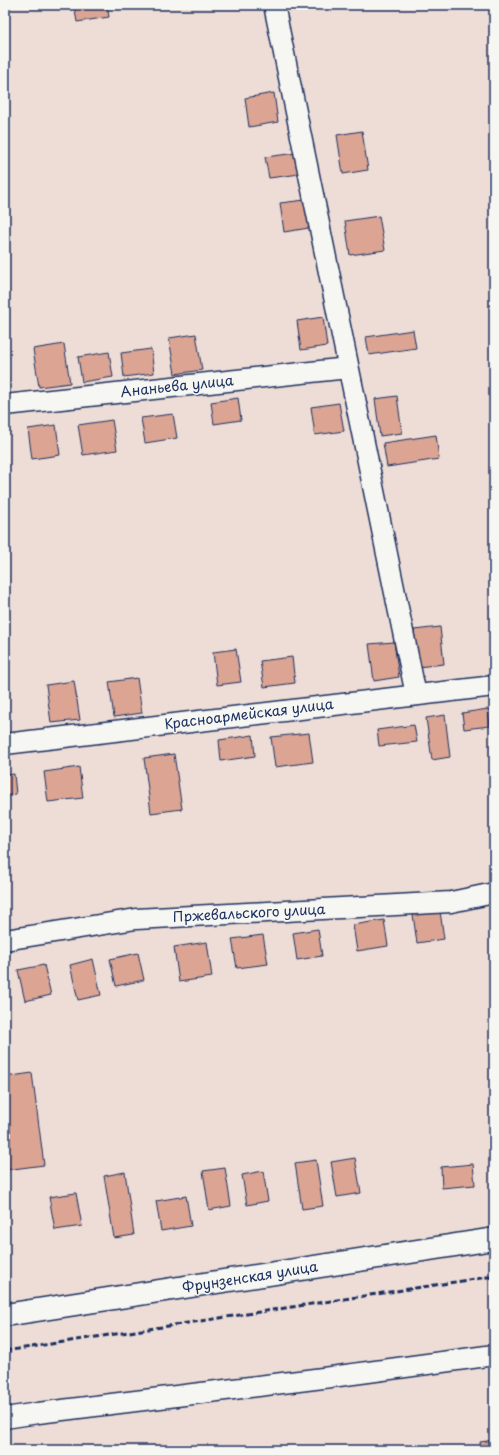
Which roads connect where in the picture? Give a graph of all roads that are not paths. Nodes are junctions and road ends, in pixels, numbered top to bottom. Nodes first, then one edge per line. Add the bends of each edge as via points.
1 (274, 5) edge
2 (348, 368) junction
3 (5, 404) edge
4 (494, 686) edge
5 (416, 694) junction
6 (5, 744) edge
7 (494, 892) edge
8 (5, 940) edge
9 (494, 1239) edge
10 (5, 1315) edge
11 (494, 1355) edge
12 (5, 1418) edge

1 - 2 street
2 - 3 street, Ананьева улица
2 - 5 street
4 - 5 street, Красноармейская улица
5 - 6 street, Красноармейская улица
7 - 8 street, Пржевальского улица via 451,902 136,919
9 - 10 street, Фрунзенская улица
11 - 12 street

